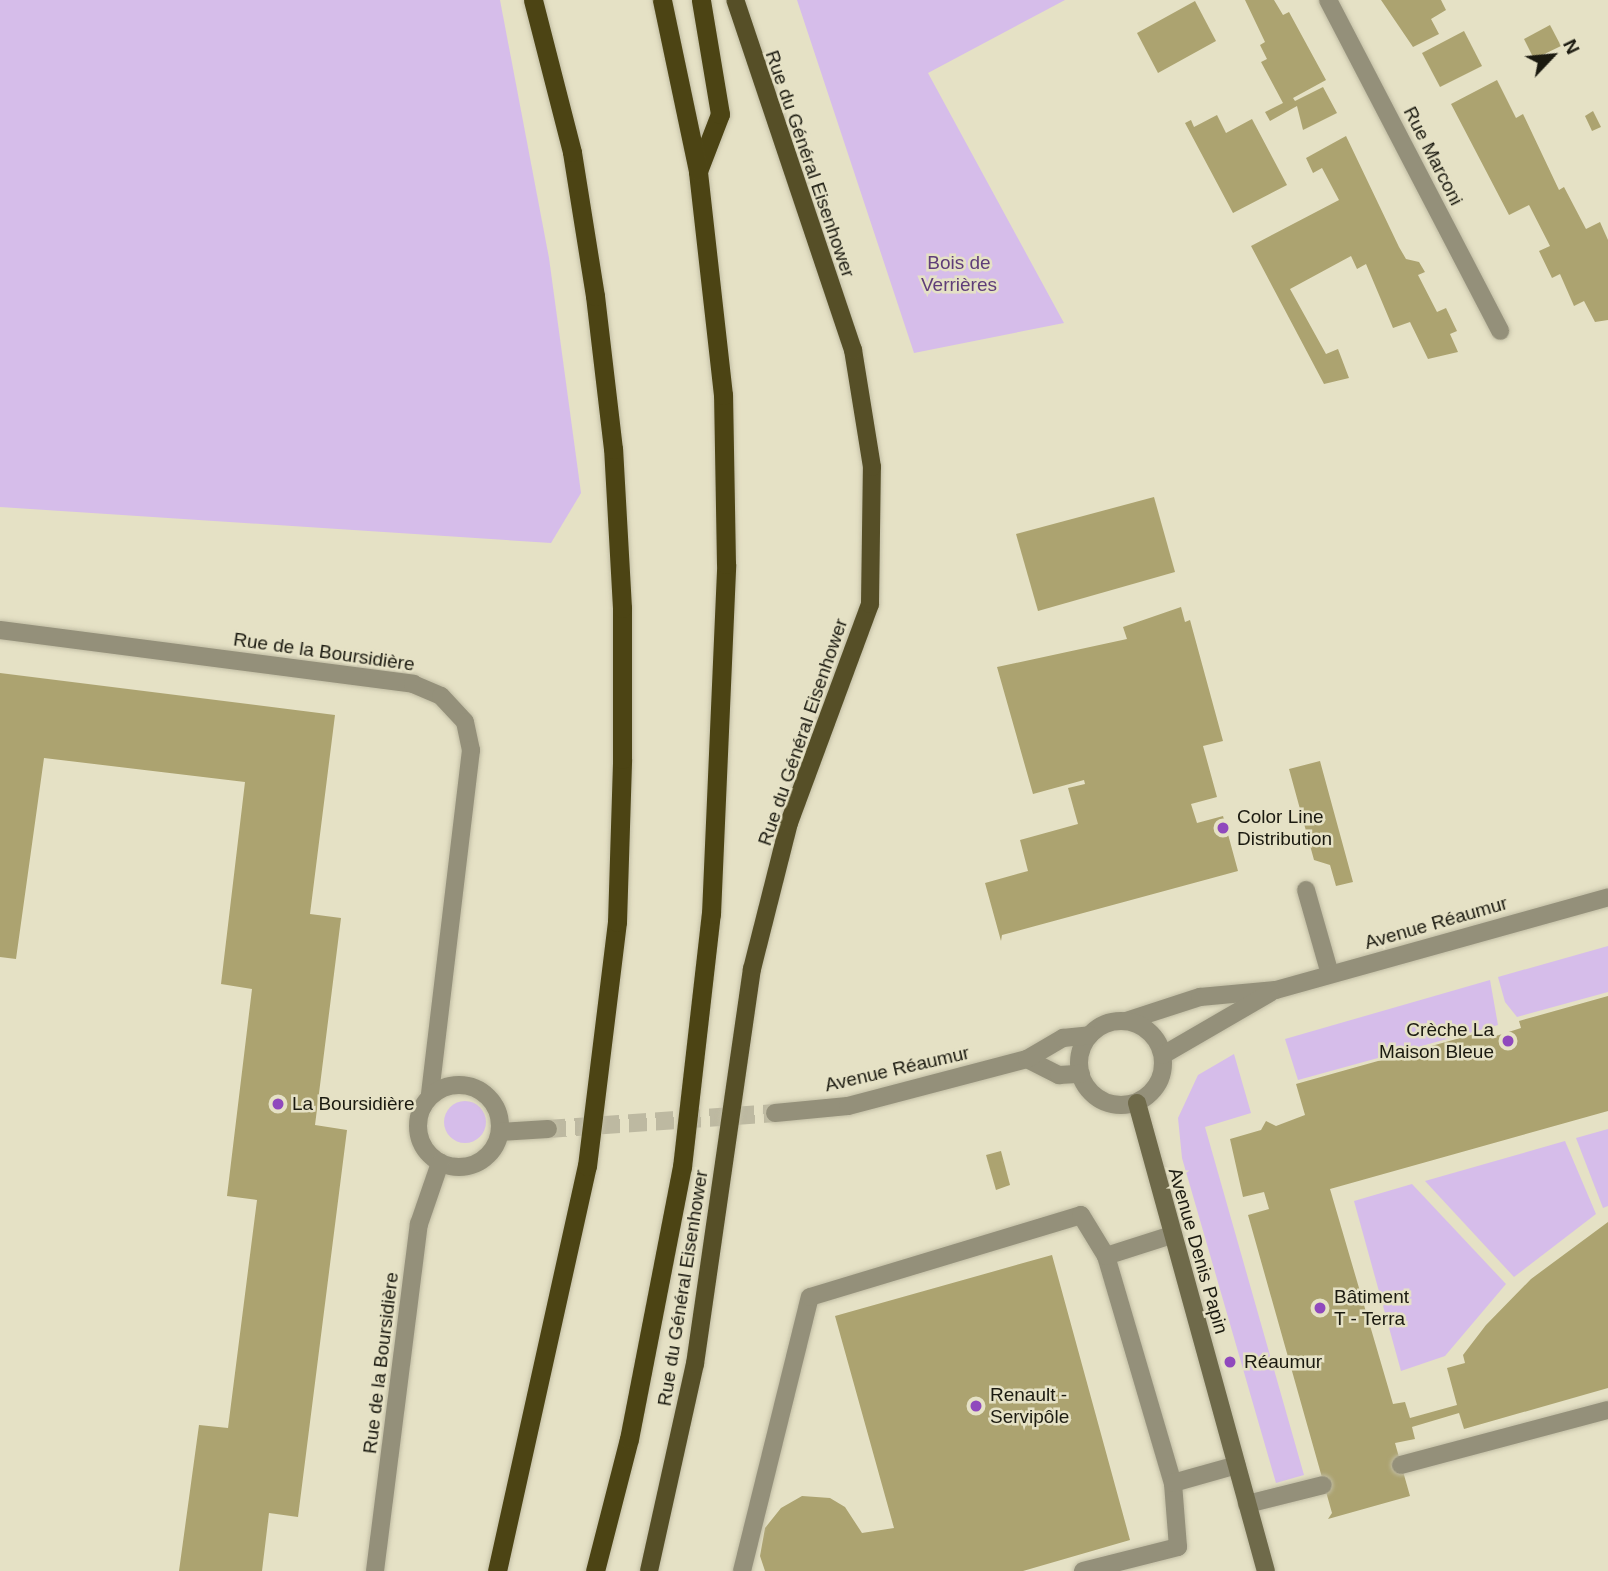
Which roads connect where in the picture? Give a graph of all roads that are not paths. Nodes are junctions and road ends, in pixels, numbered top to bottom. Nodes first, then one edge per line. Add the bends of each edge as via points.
1 (533, 0) edge
2 (662, 0) edge
3 (701, 0) edge
4 (735, 0) edge
5 (1328, 0) edge
6 (698, 171) junction
7 (1500, 331) dead end
8 (0, 630) edge
9 (1306, 890) dead end
10 (1608, 897) edge
11 (1330, 974) junction
12 (1276, 990) junction
13 (1126, 1021) junction
14 (1090, 1035) junction
15 (1163, 1055) junction
16 (1027, 1059) junction
17 (1081, 1074) junction
18 (430, 1095) junction
19 (1137, 1103) junction
20 (775, 1113) tunnel mouth
21 (548, 1129) tunnel mouth
22 (500, 1132) junction
23 (440, 1163) junction
24 (1172, 1235) junction
25 (1106, 1256) junction
26 (1608, 1410) edge
27 (1237, 1465) junction
28 (1401, 1465) dead end
29 (1173, 1483) junction
30 (1323, 1485) dead end
31 (1247, 1504) junction
32 (374, 1571) edge
33 (497, 1571) edge
34 (595, 1571) edge
35 (649, 1571) edge
36 (742, 1571) edge
37 (1083, 1571) edge
38 (1266, 1571) edge

1 - 33 highway via 572,152 595,296 614,476 622,759 617,922 587,1166
2 - 6 highway
3 - 6 highway via 720,114
4 - 35 main road, Rue du Général Eisenhower via 853,351 872,467 870,604 789,823 752,969 695,1364
5 - 7 street, Rue Marconi
6 - 34 highway via 723,395 726,551 711,914 682,1167 629,1439
8 - 18 street, Rue de la Boursidière via 413,684 441,696 465,722 471,750
9 - 11 street
10 - 11 street, Avenue Réaumur
11 - 12 street, Avenue Réaumur
12 - 13 street, Avenue Réaumur via 1200,997
12 - 15 street, Avenue Réaumur
13 - 14 street via 1100,1026
13 - 15 street via 1150,1033
14 - 16 street, Avenue Réaumur via 1063,1038
14 - 17 street via 1079,1060
15 - 19 street via 1155,1089
16 - 17 street via 1059,1075
16 - 20 street, Avenue Réaumur via 848,1107
17 - 19 street via 1096,1097 1123,1106
18 - 22 street via 452,1085 479,1090 496,1109
18 - 23 street, Rue de la Boursidière via 418,1120 418,1135
19 - 24 main road, Avenue Denis Papin
21 - 22 street
22 - 23 street via 494,1149 475,1164
23 - 32 street, Rue de la Boursidière via 419,1224
24 - 25 street
24 - 27 main road, Avenue Denis Papin
25 - 29 street
25 - 36 street via 1081,1215 810,1297
26 - 28 street
27 - 29 street
27 - 31 main road, Avenue Denis Papin
29 - 37 street via 1178,1547
30 - 31 street
31 - 38 main road, Avenue Denis Papin

